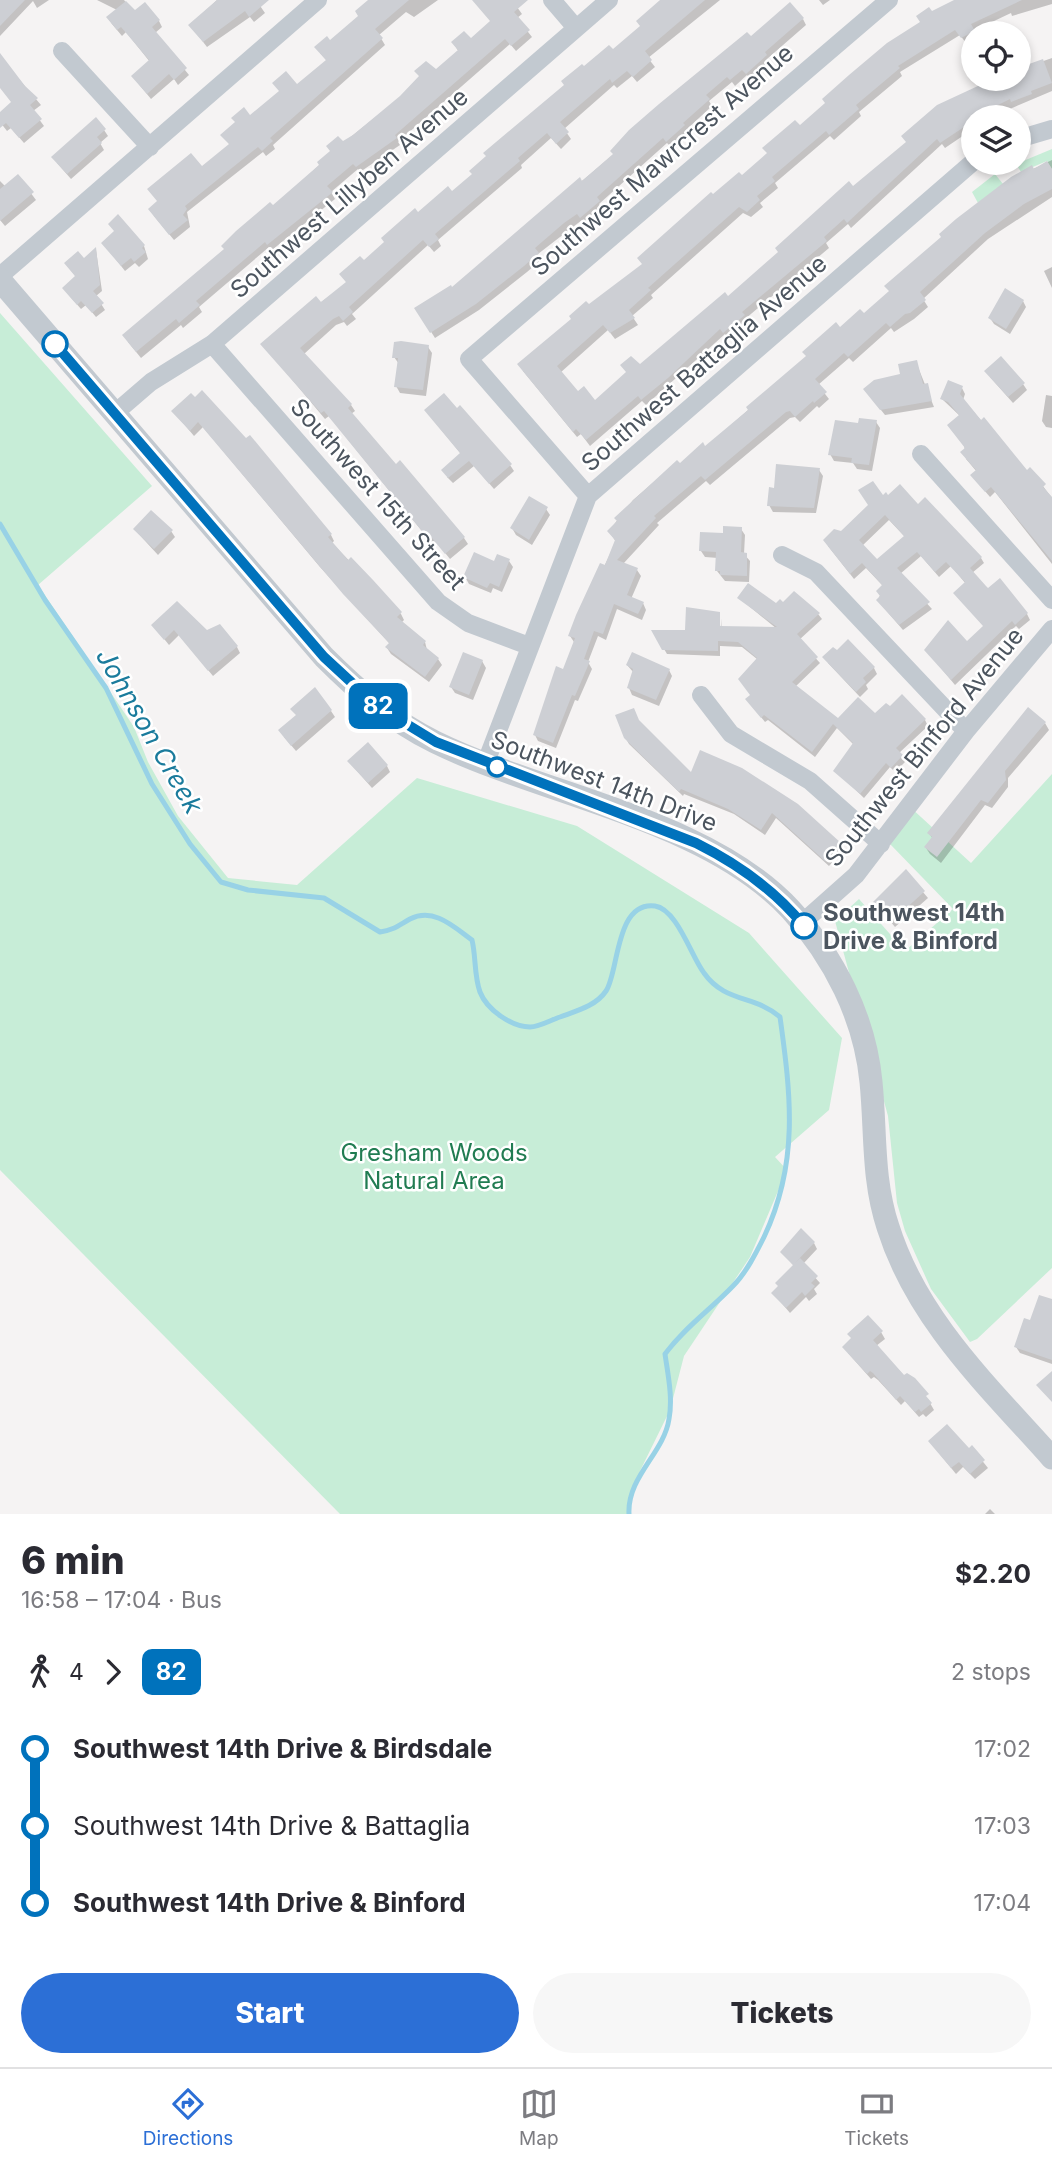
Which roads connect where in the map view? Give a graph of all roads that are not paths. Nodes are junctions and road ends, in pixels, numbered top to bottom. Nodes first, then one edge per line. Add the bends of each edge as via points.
1 (552, 0) edge
2 (609, 0) edge
3 (889, 0) edge
4 (308, 3) edge
5 (576, 29) junction
6 (62, 51) dead end
7 (1052, 129) edge
8 (1031, 135) edge
9 (150, 146) junction
10 (961, 172) edge
11 (0, 278) edge
12 (212, 344) junction
13 (115, 413) junction
14 (921, 454) dead end
15 (588, 496) junction
16 (782, 555) dead end
17 (1052, 600) edge
18 (1052, 629) edge
19 (529, 646) junction
20 (701, 695) dead end
21 (967, 731) junction
22 (486, 762) junction
23 (881, 844) junction
24 (802, 923) junction
25 (1052, 1458) edge

1 - 5 street
2 - 5 street, Southwest Lillyben Avenue
3 - 15 street, Southwest Mawrcrest Avenue via 469,359
4 - 9 street
5 - 12 street, Southwest Lillyben Avenue
6 - 9 street
7 - 8 street
9 - 11 street
10 - 15 street, Southwest Battaglia Avenue
11 - 13 street, Southwest 14th Drive
12 - 13 street, Southwest Lillyben Avenue via 152,382
12 - 19 street, Southwest 15th Street via 438,602 467,623
13 - 22 street, Southwest 14th Drive via 324,657 361,693 416,731
14 - 17 street
15 - 19 street, Southwest Battaglia Avenue
16 - 21 street via 816,572
18 - 21 street, Southwest Binford Avenue
19 - 22 street, Southwest Battaglia Avenue
20 - 23 street via 731,734 810,781
21 - 23 street, Southwest Binford Avenue
22 - 24 street, Southwest 14th Drive via 708,849 762,884
23 - 24 street, Southwest Binford Avenue via 856,875
24 - 25 street, Southwest 14th Drive via 839,979 861,1032 871,1080 877,1183 902,1265 954,1348

